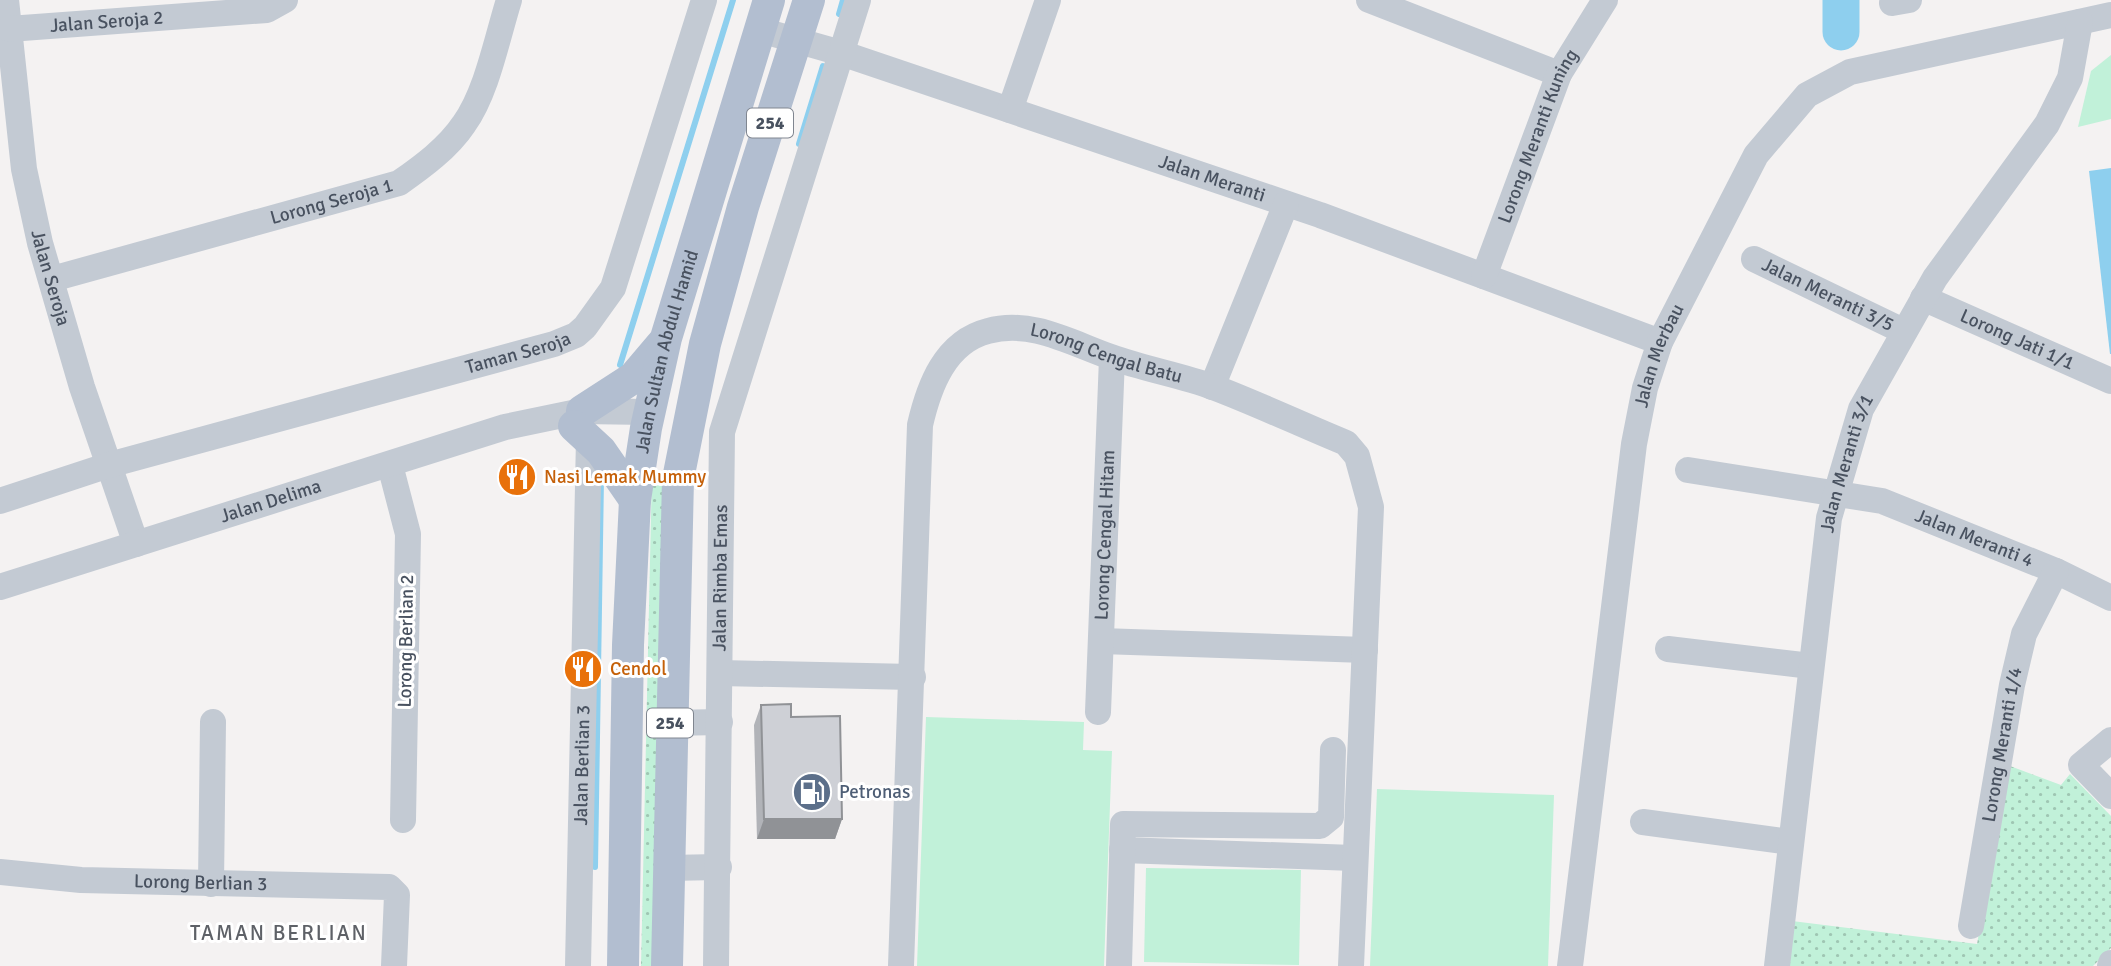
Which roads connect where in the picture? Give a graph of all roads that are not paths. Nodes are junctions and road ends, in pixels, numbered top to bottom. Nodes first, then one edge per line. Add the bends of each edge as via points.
1 (6, 0) edge
2 (285, 0) edge
3 (509, 0) edge
4 (704, 0) edge
5 (769, 0) edge
6 (809, 0) edge
7 (858, 0) edge
8 (1048, 0) edge
9 (1369, 0) edge
10 (1605, 0) edge
11 (1403, 5) edge
12 (2111, 15) edge
13 (2080, 22) junction
14 (9, 29) junction
15 (760, 30) junction
16 (796, 39) junction
17 (841, 53) junction
18 (1559, 74) junction
19 (1010, 110) junction
20 (1286, 204) junction
21 (1754, 259) dead end
22 (1484, 276) junction
23 (52, 279) junction
24 (1923, 298) junction
25 (1903, 331) junction
26 (666, 338) junction
27 (1660, 342) junction
28 (705, 344) junction
29 (1112, 358) junction
30 (2111, 381) edge
31 (1212, 387) junction
32 (650, 420) junction
33 (582, 425) junction
34 (109, 465) junction
35 (390, 465) junction
36 (1688, 470) dead end
37 (678, 480) junction
38 (1834, 494) junction
39 (635, 500) junction
40 (0, 501) edge
41 (136, 544) junction
42 (2056, 572) junction
43 (0, 587) edge
44 (2111, 598) edge
45 (1101, 641) junction
46 (1668, 649) dead end
47 (1364, 650) junction
48 (1811, 666) junction
49 (720, 673) junction
50 (913, 677) junction
51 (1098, 712) dead end
52 (212, 722) dead end
53 (720, 722) junction
54 (670, 723) junction
55 (2111, 740) edge
56 (1333, 750) dead end
57 (2111, 796) edge
58 (403, 820) dead end
59 (1643, 822) dead end
60 (1791, 842) junction
61 (1122, 850) junction
62 (1354, 858) junction
63 (719, 867) junction
64 (668, 868) junction
65 (0, 872) edge
66 (211, 884) junction
67 (1971, 926) dead end
68 (394, 966) edge
69 (578, 966) edge
70 (623, 966) edge
71 (667, 966) edge
72 (716, 966) edge
73 (901, 966) edge
74 (1119, 966) edge
75 (1351, 966) edge
76 (1570, 966) edge
77 (1777, 966) edge

1 - 14 street, Jalan Seroja
2 - 14 street, Jalan Seroja 2 via 267,10
3 - 23 street, Lorong Seroja 1 via 475,106 464,125 399,183
4 - 34 street, Taman Seroja via 613,288 576,335
5 - 15 main road, Jalan Sultan Abdul Hamid / 254
6 - 16 main road, Jalan Sultan Abdul Hamid / 254
7 - 17 street, Jalan Rimba Emas
8 - 19 street
9 - 11 street
10 - 18 street, Lorong Meranti Kuning
11 - 18 street
12 - 13 street, Jalan Merbau
13 - 24 street, Jalan Meranti 3/1 via 2070,78 2047,124
13 - 27 street, Jalan Merbau via 1850,72 1807,94 1756,155
14 - 23 street, Jalan Seroja via 24,169
15 - 16 street, Jalan Meranti
15 - 26 main road, Jalan Sultan Abdul Hamid / 254
16 - 17 street, Jalan Meranti
16 - 28 main road, Jalan Sultan Abdul Hamid / 254
17 - 19 street, Jalan Meranti
17 - 49 street, Jalan Rimba Emas via 722,432
18 - 22 street, Lorong Meranti Kuning
19 - 20 street, Jalan Meranti
20 - 22 street, Jalan Meranti
20 - 31 street
21 - 25 street, Jalan Meranti 3/5
22 - 27 street, Jalan Meranti
23 - 34 street, Jalan Seroja
24 - 25 street, Jalan Meranti 3/1
24 - 30 street, Lorong Jati 1/1
25 - 38 street, Jalan Meranti 3/1 via 1861,409
26 - 32 main road, Jalan Sultan Abdul Hamid / 254
26 - 33 main road via 633,378
27 - 76 street, Jalan Merbau via 1634,444
28 - 32 main road via 689,358 676,393
28 - 37 main road, Jalan Sultan Abdul Hamid / 254
29 - 31 street, Lorong Cengal Batu
29 - 45 street, Lorong Cengal Hitam
29 - 50 street, Lorong Cengal Batu via 1053,334 1016,327 986,331 942,363 927,392 920,425
31 - 47 street, Lorong Cengal Batu via 1346,443 1357,456 1371,507
32 - 33 street, Jalan Delima
32 - 37 main road
32 - 39 main road, Jalan Sultan Abdul Hamid / 254
33 - 35 street, Jalan Delima via 542,421 505,427
33 - 39 main road
33 - 69 street, Jalan Berlian 3
34 - 40 street, Taman Seroja
34 - 41 street, Jalan Seroja
35 - 41 street, Jalan Delima
35 - 58 street, Lorong Berlian 2 via 408,534
36 - 38 street, Jalan Meranti 4
37 - 54 main road, Jalan Sultan Abdul Hamid / 254
38 - 42 street, Jalan Meranti 4 via 1882,500
38 - 48 street, Jalan Meranti 3/1
39 - 70 main road, Jalan Sultan Abdul Hamid / 254
41 - 43 street, Jalan Delima
42 - 44 street, Jalan Meranti 4
42 - 67 street, Lorong Meranti 1/4 via 2024,634
45 - 47 street
45 - 51 street, Lorong Cengal Hitam
46 - 48 street
47 - 62 street, Lorong Cengal Batu
48 - 60 street, Jalan Meranti 3/1
49 - 50 street
49 - 53 street, Jalan Rimba Emas
50 - 73 street, Lorong Cengal Batu
52 - 66 street
53 - 54 street
53 - 63 street, Jalan Rimba Emas
54 - 64 main road, Jalan Sultan Abdul Hamid / 254
55 - 57 street via 2081,765
56 - 61 street via 1331,817 1320,827 1123,824
59 - 60 street
60 - 77 street, Jalan Meranti 3/1
61 - 62 street
61 - 74 street
62 - 75 street, Lorong Cengal Batu
63 - 64 street
63 - 72 street, Jalan Rimba Emas
64 - 71 main road, Jalan Sultan Abdul Hamid / 254
65 - 66 street, Lorong Berlian 3
66 - 68 street, Lorong Berlian 3 via 389,887 397,895

